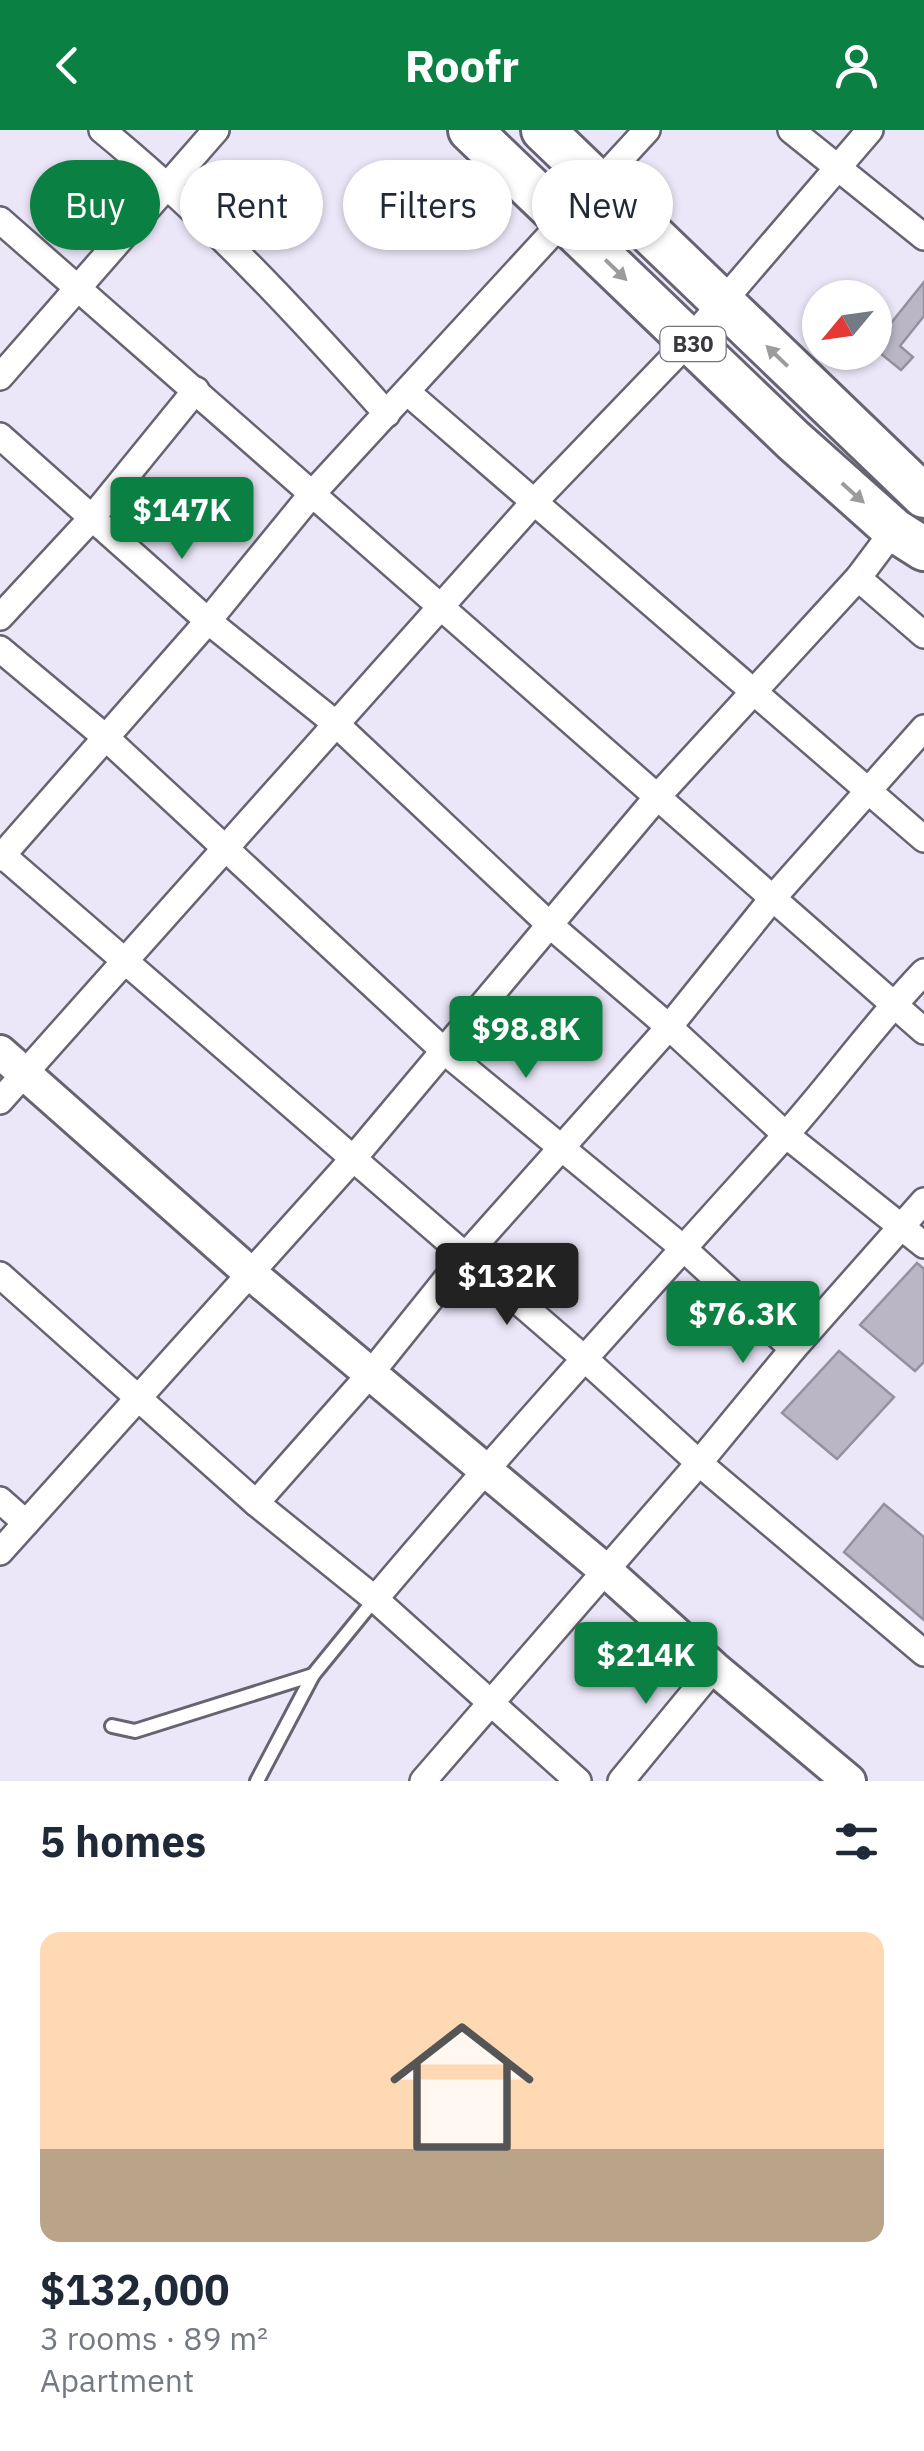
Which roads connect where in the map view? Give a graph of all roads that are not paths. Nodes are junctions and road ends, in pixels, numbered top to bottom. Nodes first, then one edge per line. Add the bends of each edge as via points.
1 (102, 130) edge
2 (216, 130) edge
3 (470, 130) edge
4 (543, 130) edge
5 (647, 130) edge
6 (791, 130) edge
7 (870, 130) edge
8 (574, 160) edge
9 (620, 160) edge
10 (838, 170) junction
11 (167, 184) junction
12 (532, 191) edge
13 (0, 220) edge
14 (924, 237) edge
15 (538, 250) edge
16 (594, 250) edge
17 (667, 250) edge
18 (76, 286) junction
19 (722, 304) junction
20 (689, 340) junction
21 (0, 378) edge
22 (196, 390) junction
23 (408, 392) junction
24 (387, 414) junction
25 (0, 436) edge
26 (312, 495) junction
27 (924, 496) edge
28 (535, 501) junction
29 (92, 520) junction
30 (909, 539) edge
31 (858, 578) junction
32 (441, 608) junction
33 (0, 617) edge
34 (208, 621) junction
35 (924, 634) edge
36 (0, 649) edge
37 (753, 693) junction
38 (336, 723) junction
39 (924, 728) edge
40 (104, 736) junction
41 (868, 792) junction
42 (658, 796) junction
43 (924, 839) edge
44 (226, 849) junction
45 (1, 856) edge
46 (772, 899) junction
47 (550, 926) junction
48 (127, 961) junction
49 (924, 972) edge
50 (892, 1005) junction
51 (669, 1028) junction
52 (924, 1032) edge
53 (444, 1051) junction
54 (12, 1062) edge
55 (0, 1101) edge
56 (786, 1134) junction
57 (562, 1145) junction
58 (352, 1160) junction
59 (924, 1201) edge
60 (901, 1226) junction
61 (924, 1245) edge
62 (683, 1248) junction
63 (465, 1256) junction
64 (250, 1273) junction
65 (0, 1275) edge
66 (793, 1349) junction
67 (586, 1360) junction
68 (371, 1373) junction
69 (137, 1399) junction
70 (699, 1463) junction
71 (484, 1471) junction
72 (0, 1500) edge
73 (256, 1503) junction
74 (26, 1523) junction
75 (0, 1552) edge
76 (605, 1570) junction
77 (374, 1599) junction
78 (924, 1653) edge
79 (714, 1668) junction
80 (313, 1676) junction
81 (490, 1703) junction
82 (112, 1726) dead end
83 (843, 1779) edge
84 (257, 1781) edge
85 (423, 1781) edge
86 (578, 1781) edge
87 (621, 1781) edge

1 - 11 street
2 - 11 street
3 - 12 highway, B30
4 - 8 highway, B30
5 - 9 street
6 - 10 street
7 - 10 street
10 - 14 street
10 - 19 street
11 - 18 street
11 - 24 street via 285,300
13 - 18 street
15 - 23 street
16 -> 20 highway, B30
17 - 19 highway, B30
18 - 21 street
18 - 22 street
19 - 20 street
27 -> 19 highway, B30
20 - 28 street
20 -> 30 highway, B30
22 - 26 street
22 - 29 street
23 - 24 street
23 - 28 street
24 - 26 street
25 - 29 street
26 - 32 street
26 - 34 street
28 - 32 street
28 - 37 street
29 - 33 street
29 - 34 street
30 - 31 street
31 - 35 street
31 - 37 street
32 - 38 street
32 - 42 street
34 - 38 street
34 - 40 street
36 - 40 street
37 - 41 street
37 - 42 street
38 - 44 street
38 - 47 street
39 - 41 street
40 - 44 street
40 - 45 street
41 - 43 street
41 - 46 street
42 - 46 street
42 - 47 street
44 - 48 street
44 - 53 street
45 - 48 street
46 - 50 street
46 - 51 street
47 - 51 street
47 - 53 street
48 - 54 street
48 - 58 street
49 - 50 street
50 - 52 street
50 - 56 street
51 - 56 street
51 - 57 street
53 - 57 street
53 - 58 street
54 - 55 street
54 - 64 street
56 - 60 street
56 - 62 street
57 - 62 street
57 - 63 street
58 - 63 street
58 - 64 street
59 - 60 street
60 - 61 street
60 - 66 street
62 - 66 street
62 - 67 street
63 - 67 street
63 - 68 street
64 - 68 street
64 - 69 street
65 - 69 street
66 - 70 street
67 - 70 street
67 - 71 street
68 - 71 street
68 - 73 street
69 - 73 street
69 - 74 street
70 - 76 street
70 - 78 street
71 - 76 street
71 - 77 street
72 - 74 street
73 - 77 street
74 - 75 street
76 - 79 street
76 - 81 street
77 - 80 lane
77 - 81 street
79 - 83 street
79 - 87 street
80 - 82 lane via 135,1731
80 - 84 lane
81 - 85 street
81 - 86 street

